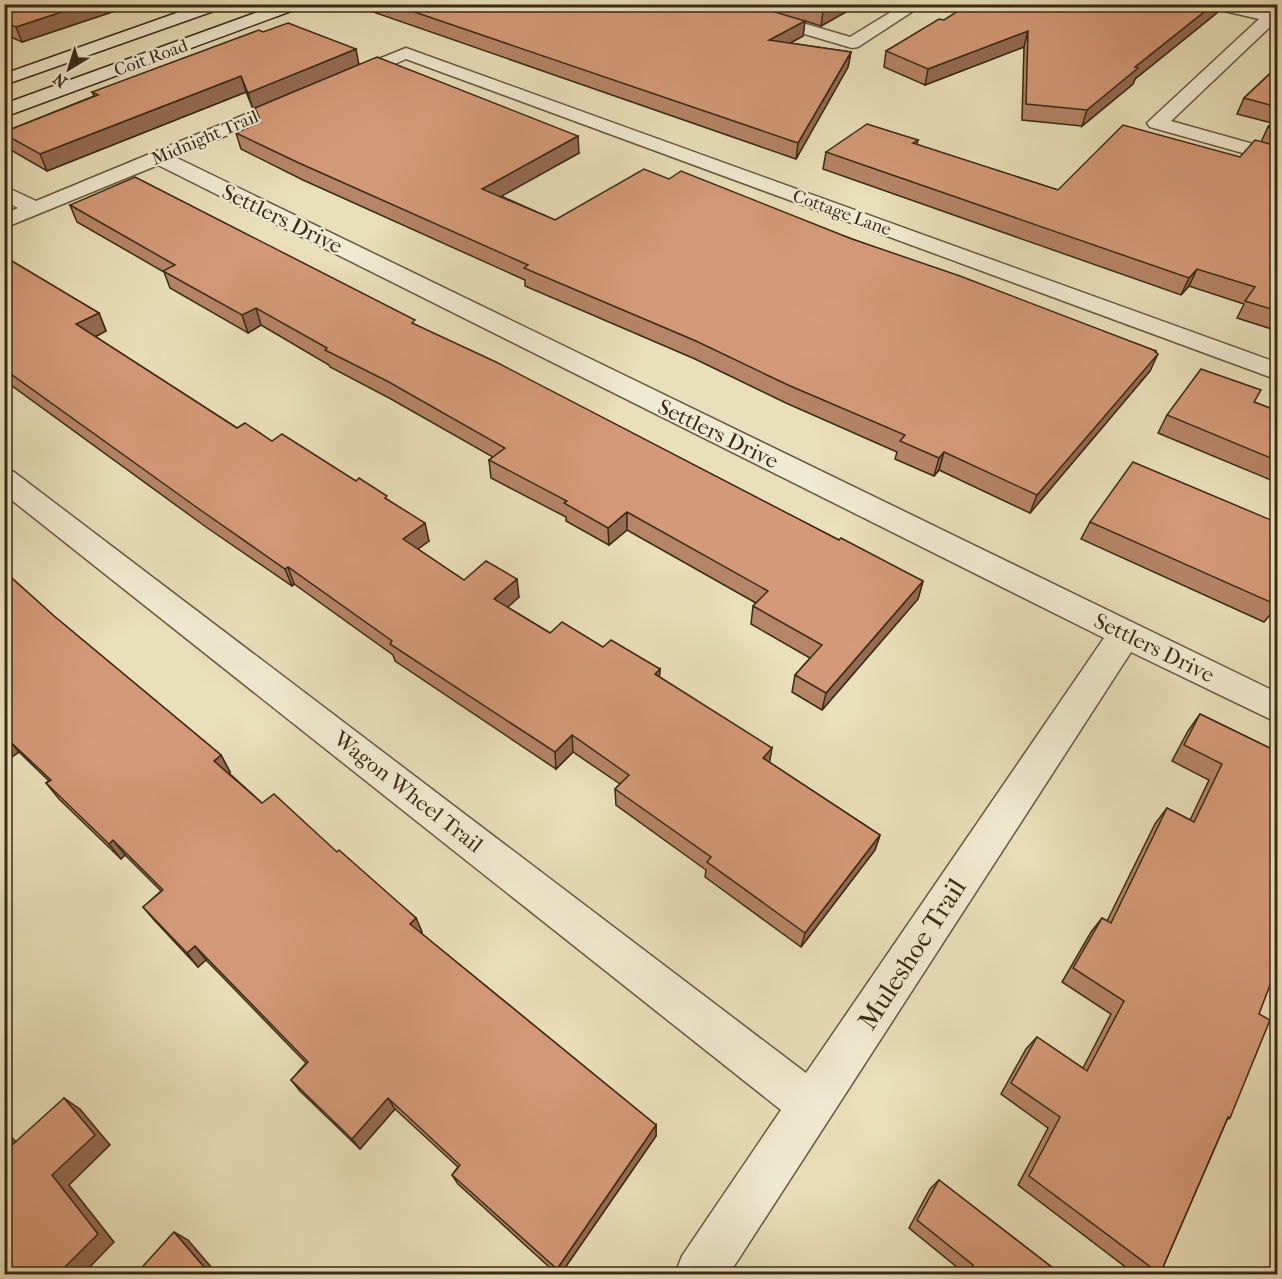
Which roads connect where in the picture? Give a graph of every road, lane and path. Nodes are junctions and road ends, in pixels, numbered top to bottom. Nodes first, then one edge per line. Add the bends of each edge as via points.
1 (219, 4) edge
2 (296, 4) edge
3 (719, 4) edge
4 (916, 4) edge
5 (1213, 4) edge
6 (1274, 19) edge
7 (406, 53) joint
8 (4, 80) edge
9 (4, 111) edge
10 (159, 157) junction
11 (1278, 157) edge
12 (4, 192) edge
13 (36, 209) junction
14 (4, 222) edge
15 (1278, 372) edge
16 (4, 479) edge
17 (1125, 634) junction
18 (1278, 709) edge
19 (811, 1106) junction
20 (700, 1275) edge

1 - 8 street, Coit Road
2 - 9 street, Coit Road
3 - 4 street via 852,43
5 - 6 street
6 - 11 street via 1157,123
7 - 10 street, Midnight Trail
7 - 15 street, Cottage Lane
10 - 13 street, Midnight Trail
10 - 17 street, Settlers Drive
12 - 13 street
13 - 14 street, Midnight Trail
16 - 19 street, Wagon Wheel Trail
17 - 18 street, Settlers Drive
17 - 19 street, Muleshoe Trail
19 - 20 street, Muleshoe Trail

